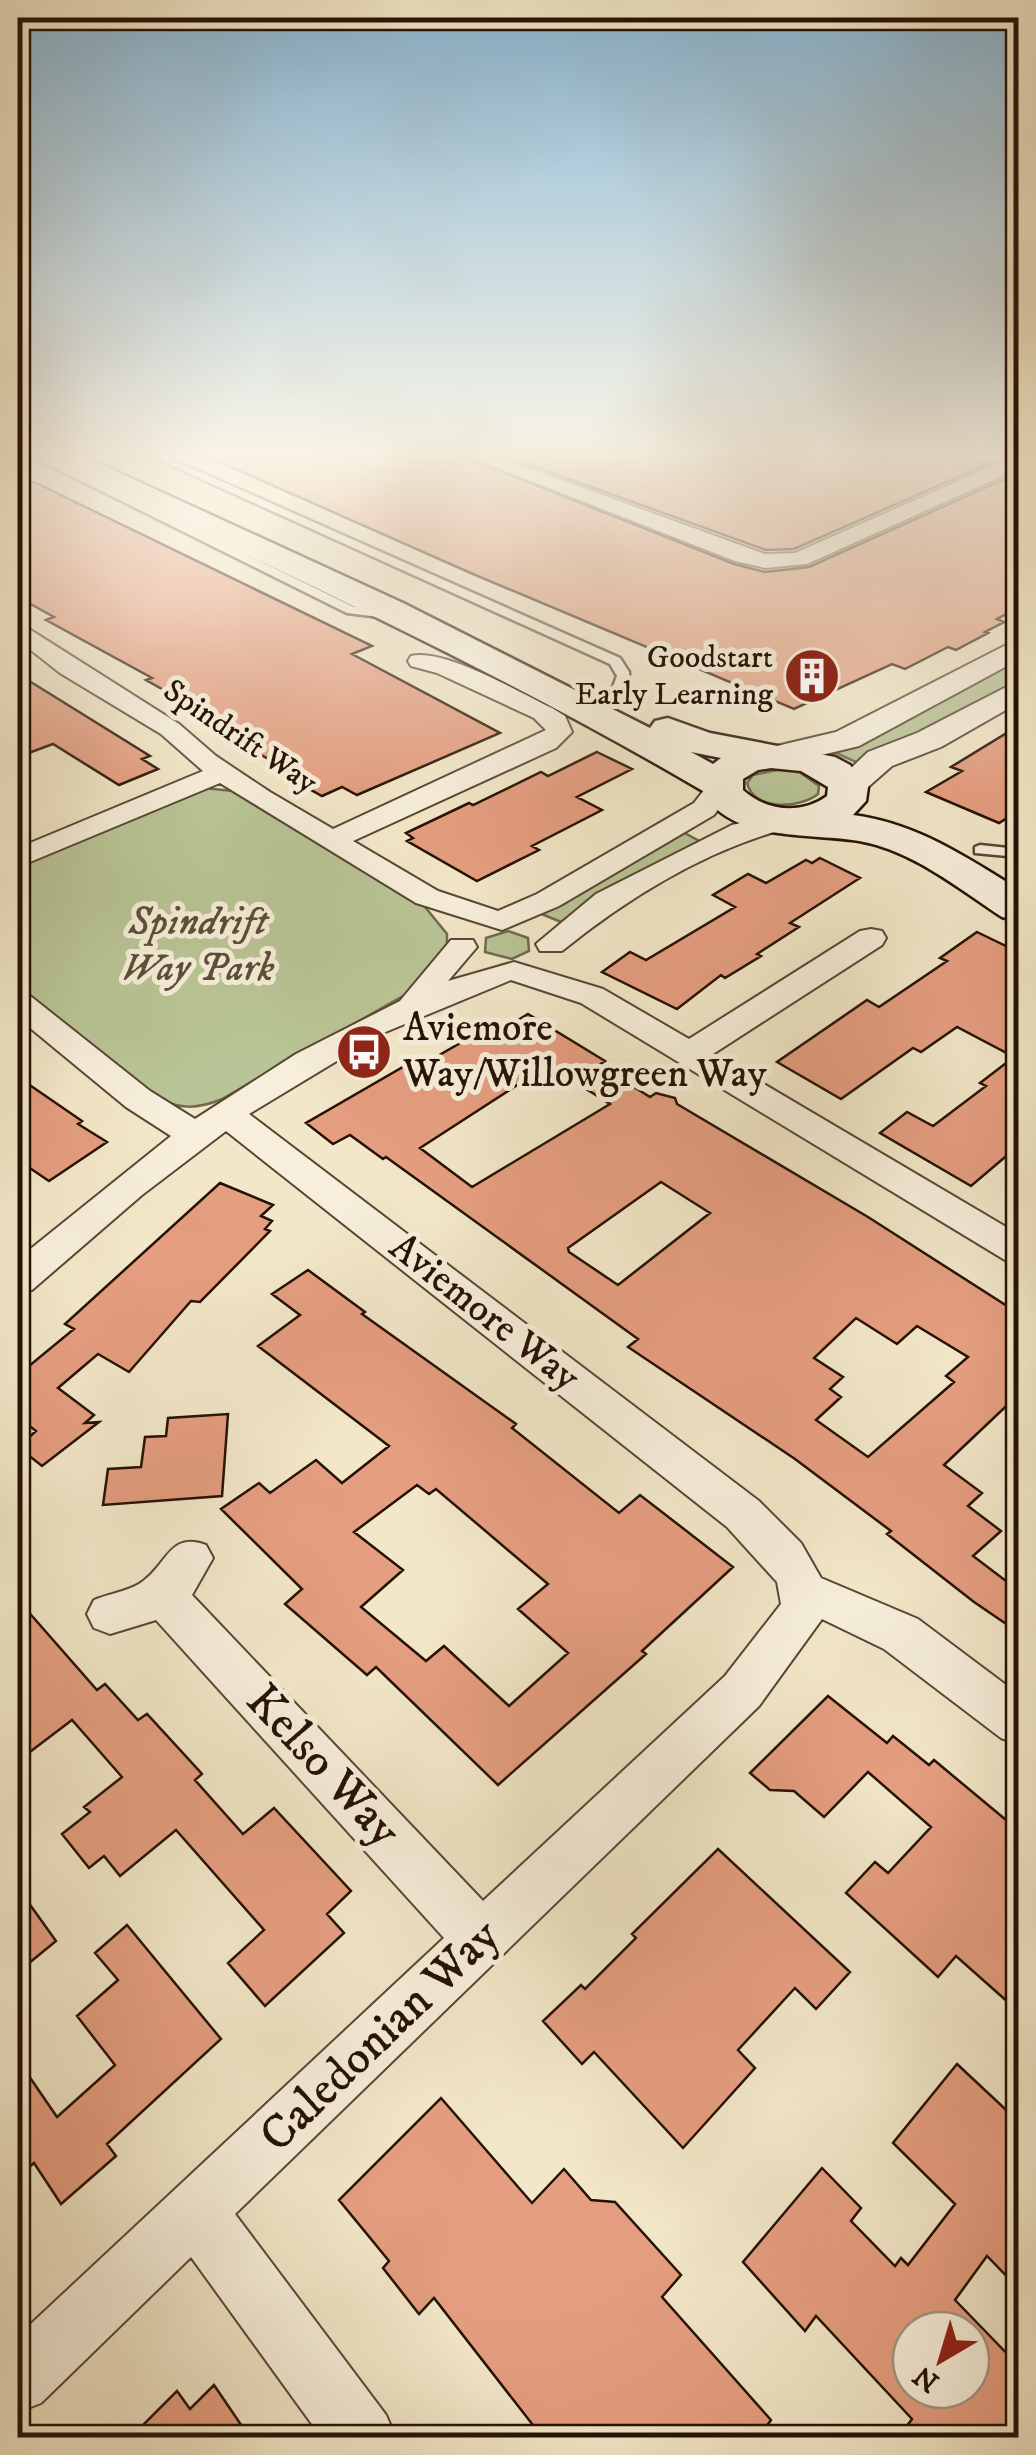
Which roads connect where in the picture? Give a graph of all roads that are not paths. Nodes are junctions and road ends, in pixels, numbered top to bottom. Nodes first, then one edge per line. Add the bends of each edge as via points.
1 (260, 567) edge
2 (262, 567) edge
3 (351, 567) edge
4 (405, 567) edge
5 (18, 628) edge
6 (1018, 648) edge
7 (409, 649) junction
8 (1018, 690) edge
9 (618, 692) junction
10 (773, 756) junction
11 (222, 773) junction
12 (721, 786) junction
13 (848, 787) junction
14 (789, 820) junction
15 (333, 840) junction
16 (999, 852) edge
17 (18, 858) edge
18 (1018, 871) edge
19 (427, 897) junction
20 (1018, 908) edge
21 (500, 921) junction
22 (462, 946) junction
23 (905, 946) dead end
24 (551, 948) junction
25 (510, 971) junction
26 (592, 996) junction
27 (18, 1002) edge
28 (402, 1010) junction
29 (689, 1054) junction
30 (210, 1124) junction
31 (1012, 1238) edge
32 (18, 1280) edge
33 (818, 1597) junction
34 (110, 1614) dead end
35 (1018, 1722) edge
36 (482, 1939) junction
37 (196, 2211) junction
38 (18, 2380) edge
39 (363, 2438) edge

1 - 7 main road
2 - 7 lane via 351,610
3 - 9 main road via 525,637
4 - 9 lane via 616,661 624,671
5 - 11 street, Spindrift Way via 68,668 170,729
6 - 10 street via 848,740
7 - 12 main road via 643,737
7 - 15 street via 556,721 560,732
8 - 13 street via 880,759
9 - 10 main road via 680,735
10 - 12 main road via 736,765
10 - 13 main road via 823,765
11 - 15 street, Spindrift Way
11 - 17 street
12 - 14 main road via 742,809
12 - 21 street via 704,809
13 - 14 main road via 846,802 835,810
13 - 16 main road
14 - 20 main road via 871,830 926,850
14 - 24 street via 742,831 606,900
15 - 19 street, Spindrift Way
16 - 18 main road
19 - 21 street, Spindrift Way
19 - 22 street, Spindrift Way
21 - 22 street via 470,932
21 - 24 street, Spindrift Way via 531,925 545,933
22 - 25 street via 472,962
22 - 28 street
23 - 29 street via 863,930
24 - 25 street via 534,966
24 - 26 street, Spindrift Way
25 - 26 street
25 - 28 street
26 - 29 street
27 - 30 street, Aviemore Way via 138,1100
28 - 30 street
29 - 31 street
30 - 32 street
30 - 33 street, Aviemore Way via 744,1514
33 - 35 street via 876,1620 925,1650
33 - 36 street, Caledonian Way via 821,1628 807,1644 742,1692
34 - 36 street, Kelso Way via 130,1611 176,1576
36 - 37 street, Caledonian Way
37 - 38 street, Caledonian Way
37 - 39 street

